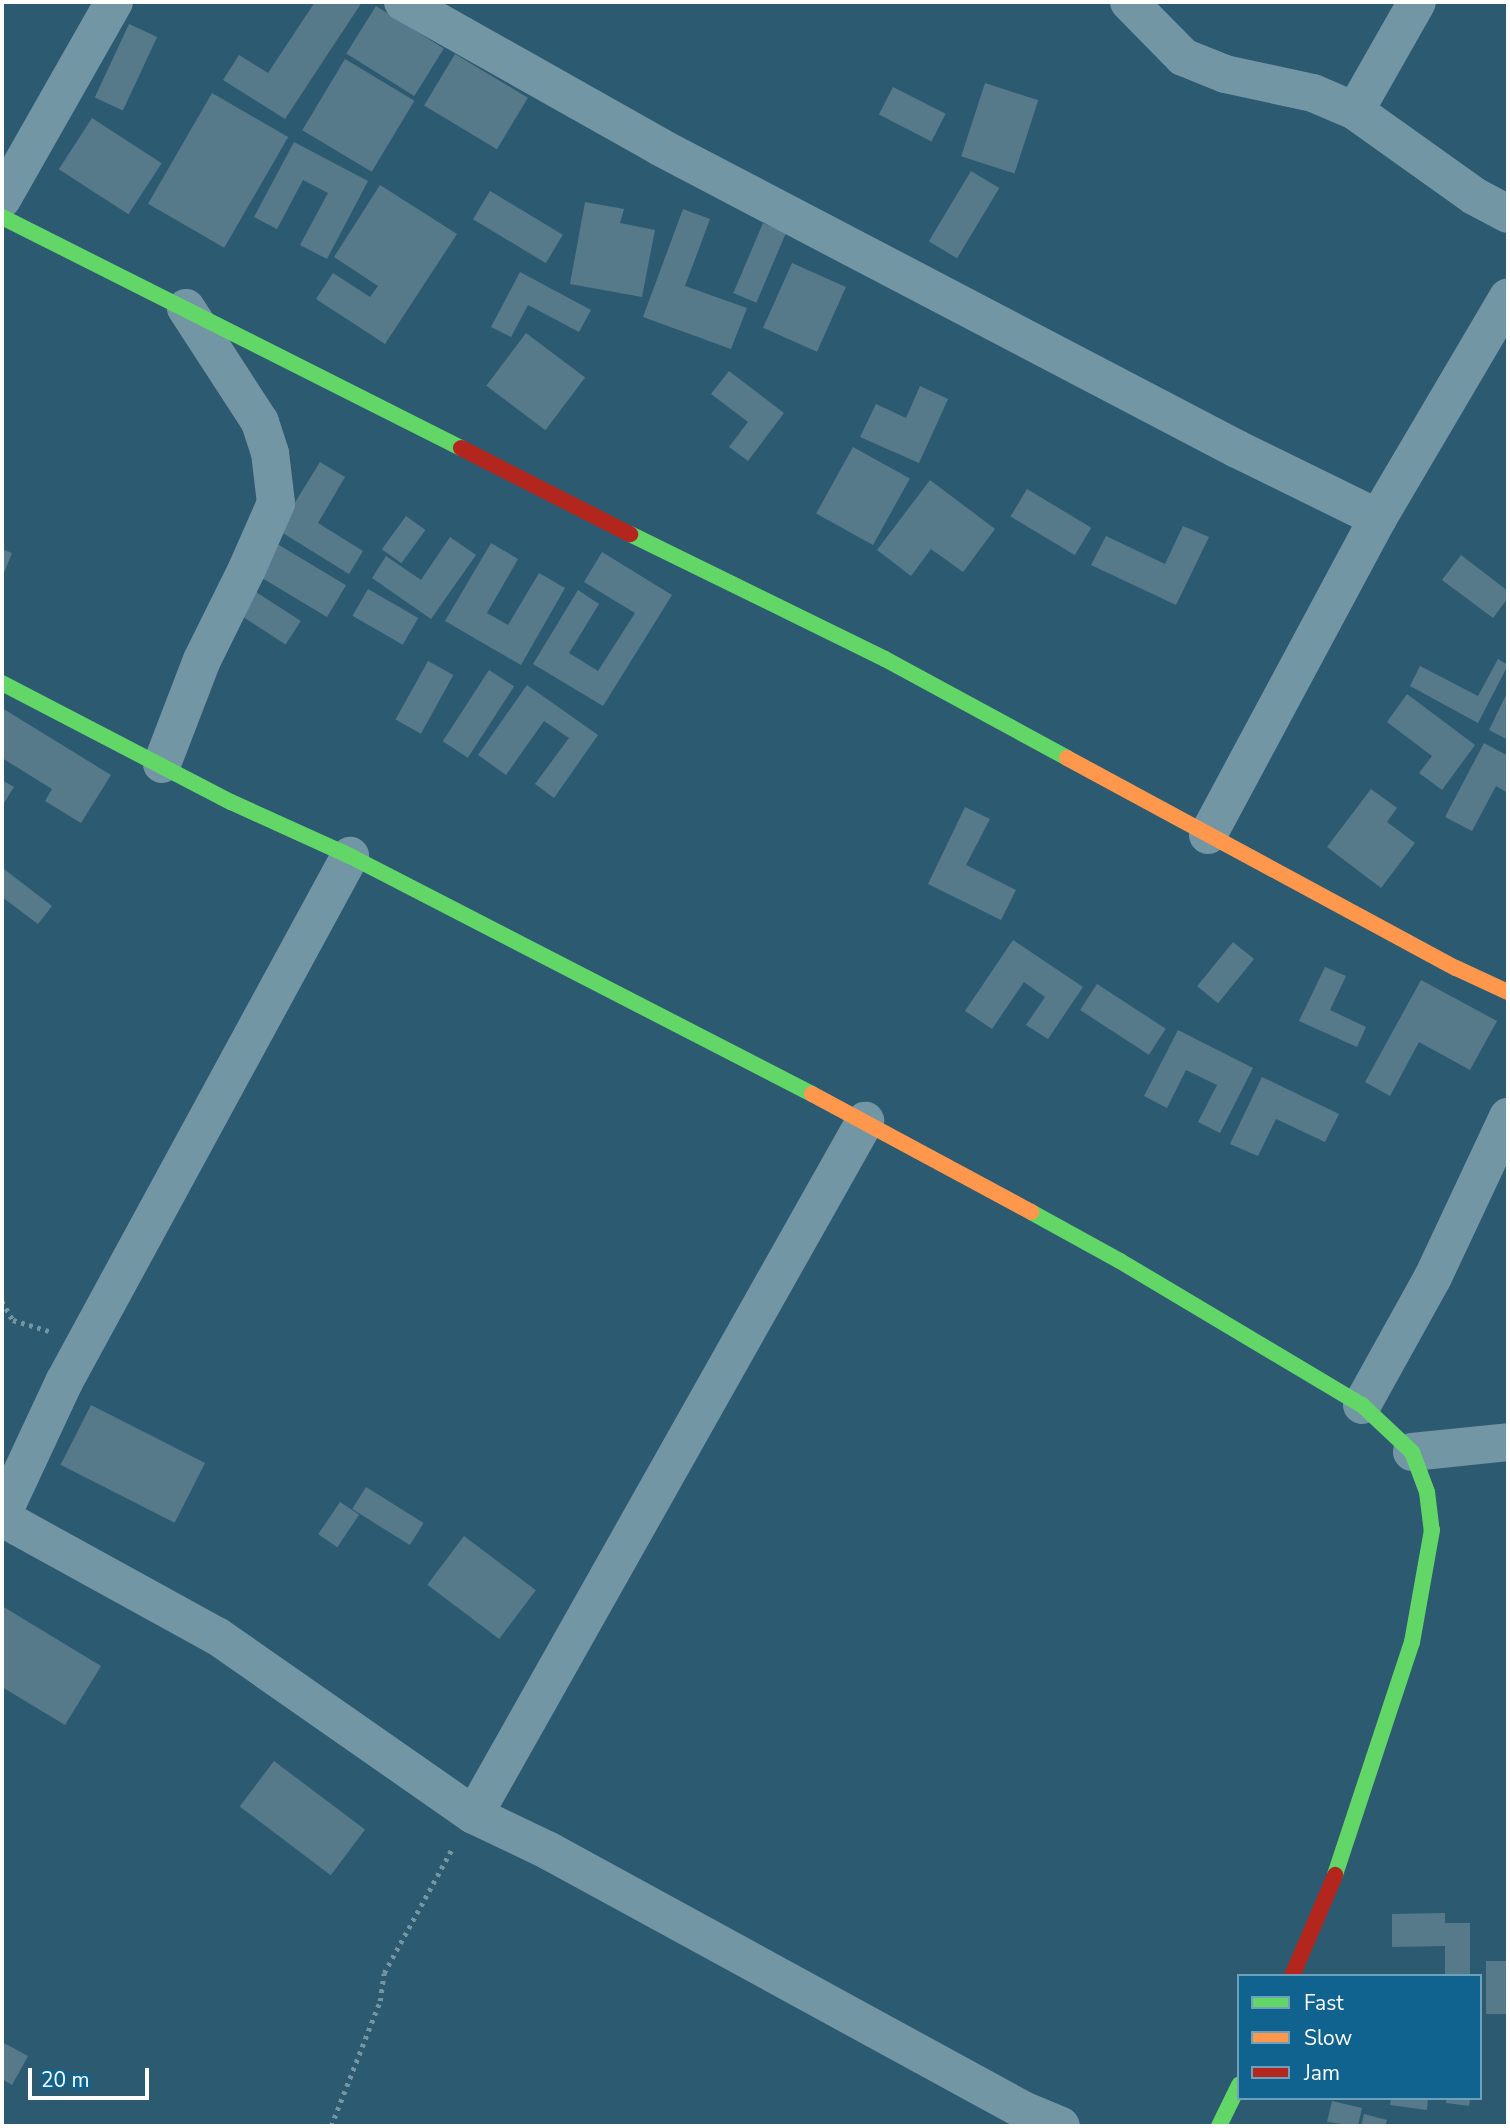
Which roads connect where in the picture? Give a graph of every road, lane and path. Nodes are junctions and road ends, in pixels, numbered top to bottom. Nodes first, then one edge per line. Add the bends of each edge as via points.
1 (114, 2) edge
2 (403, 2) edge
3 (1129, 2) edge
4 (1417, 2) edge
5 (1355, 111) junction
6 (2, 199) edge
7 (1508, 214) edge
8 (2, 216) edge
9 (1508, 297) edge
10 (186, 308) junction
11 (1378, 518) junction
12 (2, 683) edge
13 (162, 764) junction
14 (1208, 835) junction
15 (350, 856) junction
16 (1508, 992) edge
17 (1508, 1117) edge
18 (865, 1121) junction
19 (2, 1301) edge
20 (79, 1355) junction
21 (1362, 1405) junction
22 (1508, 1442) edge
23 (1412, 1452) junction
24 (2, 1517) edge
25 (468, 1811) junction
26 (1293, 1974) edge
27 (1237, 2089) edge
28 (331, 2126) edge
29 (1061, 2126) edge
30 (1219, 2126) edge

1 - 6 street
2 - 11 street via 684,160
3 - 5 street via 1168,45 1206,69 1313,93
4 - 5 street
5 - 7 street via 1474,196
8 - 10 street
9 - 11 street
10 - 13 street via 260,422 270,453 276,503 202,660
10 - 14 street via 885,659
11 - 14 street
12 - 13 street
13 - 15 street via 231,802
14 - 16 street
15 - 18 street
15 - 20 street
17 - 21 street via 1433,1277
18 - 21 street via 1120,1261
18 - 25 street
19 - 20 path via 13,1320 68,1341
20 - 24 street
21 - 23 street
22 - 23 street
23 - 26 street via 1427,1492 1432,1530 1412,1642 1332,1885
24 - 25 street via 217,1636
25 - 28 path via 384,1973 380,2001
25 - 29 street
27 - 30 street

